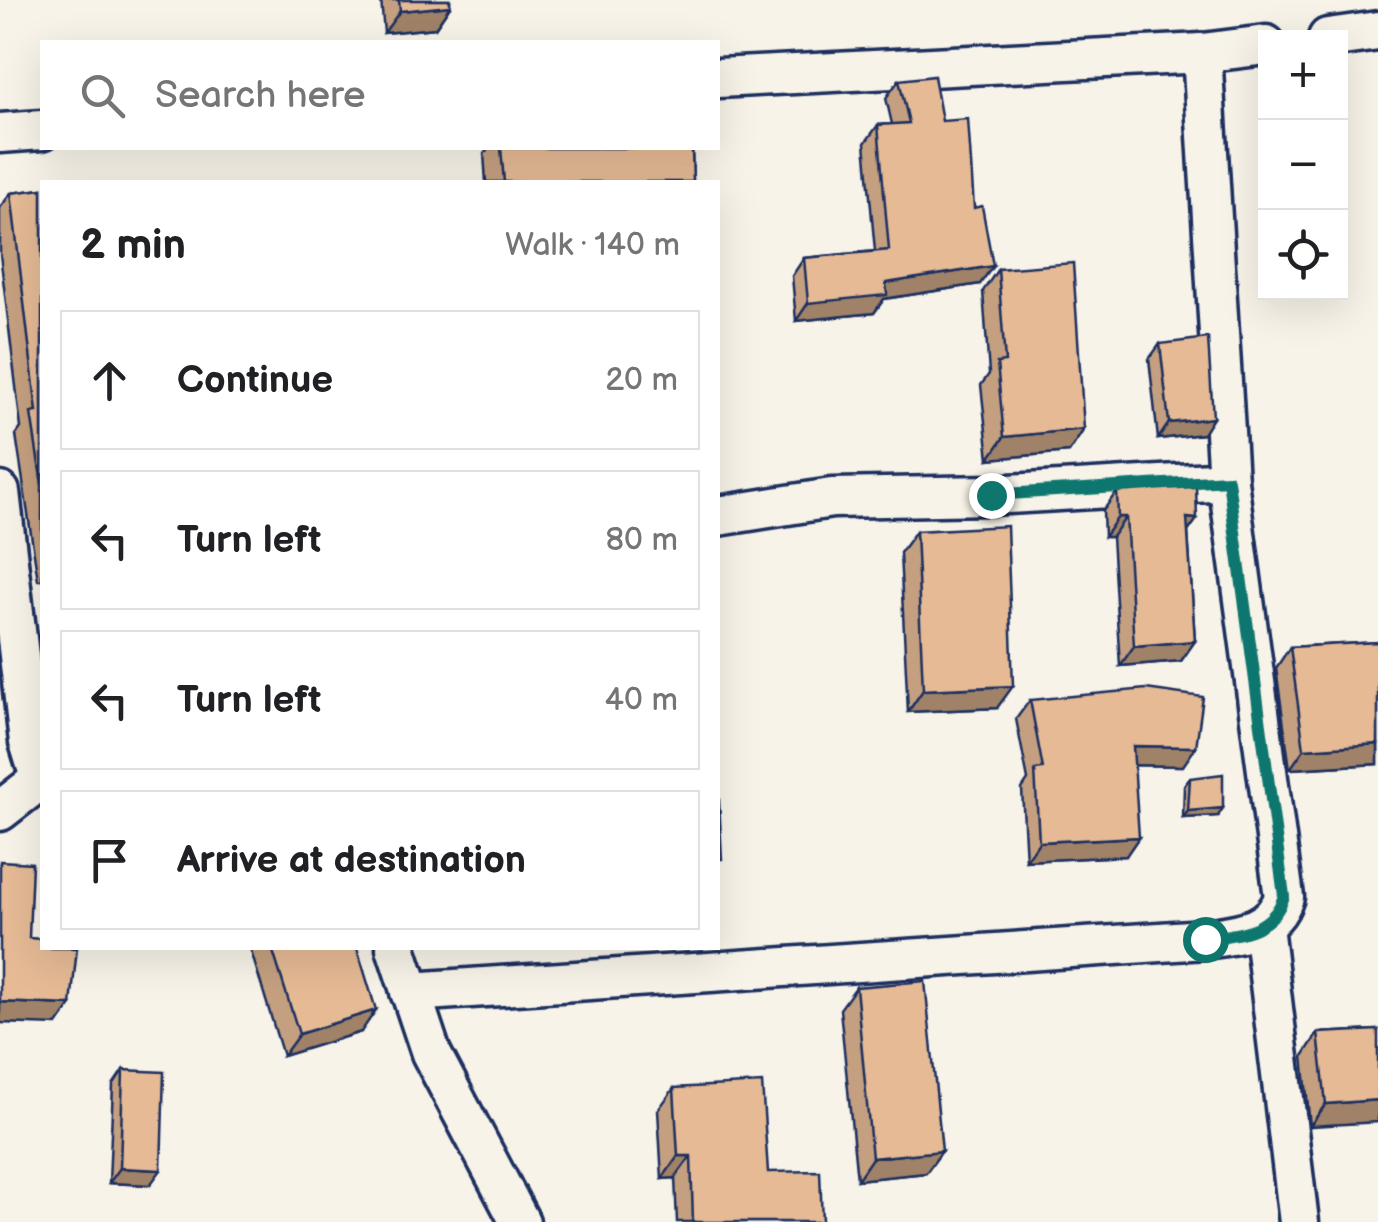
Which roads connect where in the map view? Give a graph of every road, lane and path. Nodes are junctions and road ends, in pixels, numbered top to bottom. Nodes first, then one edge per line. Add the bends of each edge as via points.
1 (1378, 31) edge
2 (1348, 35) edge
3 (1258, 46) edge
4 (1202, 53) junction
5 (720, 78) edge
6 (40, 130) edge
7 (0, 134) edge
8 (1228, 480) junction
9 (0, 492) edge
10 (720, 516) edge
11 (29, 628) edge
12 (40, 779) edge
13 (40, 783) edge
14 (0, 811) edge
15 (1263, 926) junction
16 (397, 950) edge
17 (410, 992) junction
18 (520, 1222) edge
19 (1299, 1222) edge

1 - 2 street
3 - 4 street
4 - 5 street
4 - 8 street
6 - 7 street
8 - 10 street via 832,498
8 - 15 street via 1284,896 1279,914
9 - 11 street
11 - 12 street via 29,742
13 - 14 street
15 - 17 street via 1205,939
15 - 19 street
16 - 17 street
17 - 18 street via 430,1054

